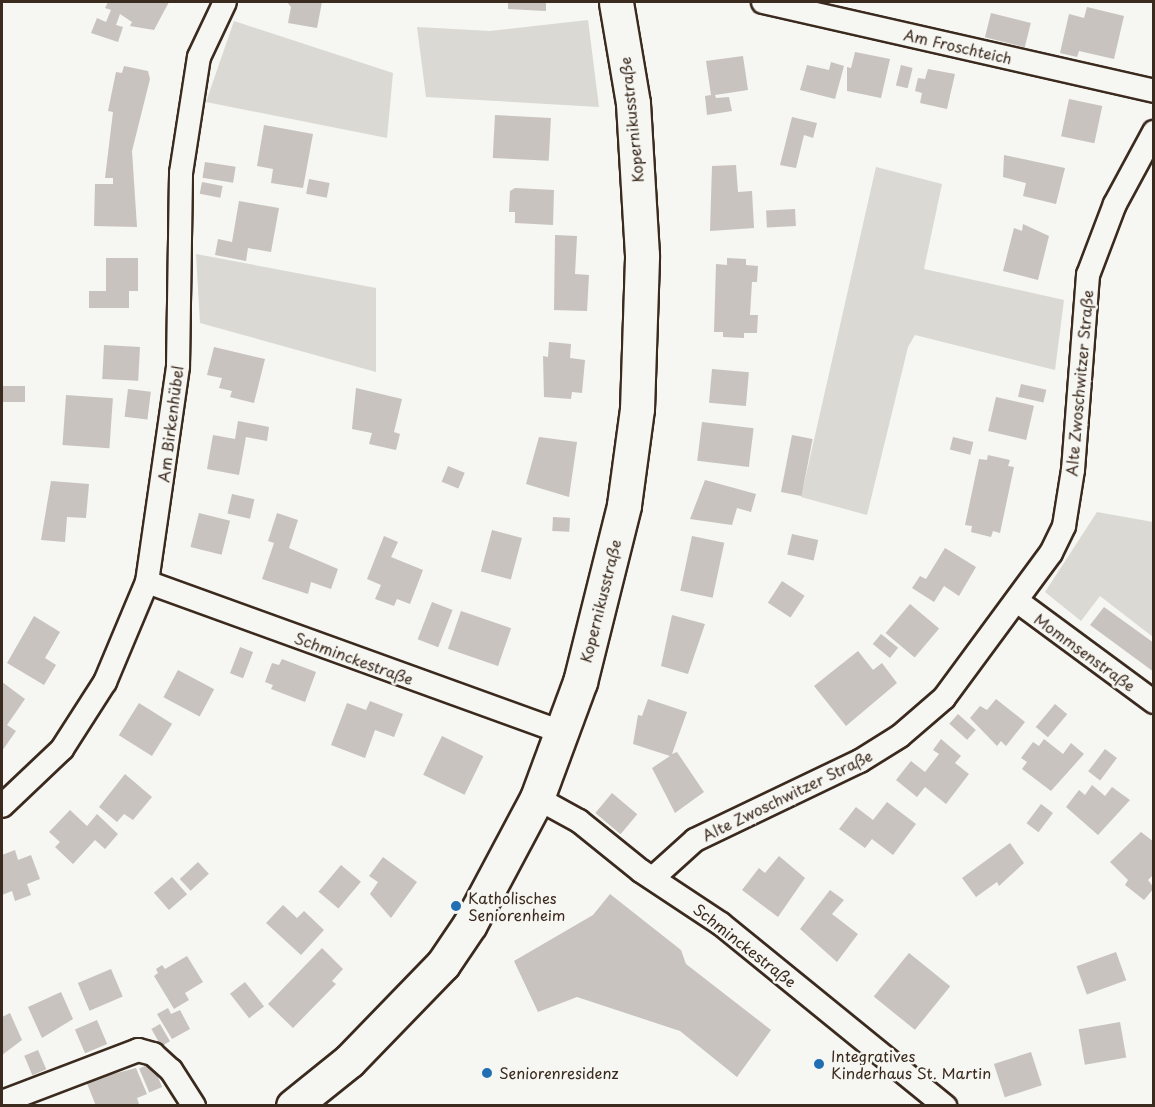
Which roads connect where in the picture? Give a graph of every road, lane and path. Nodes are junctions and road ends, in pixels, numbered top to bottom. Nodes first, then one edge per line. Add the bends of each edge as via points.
1 (225, 2) edge
2 (616, 2) edge
3 (763, 2) edge
4 (1154, 91) edge
5 (1154, 132) edge
6 (147, 582) junction
7 (1017, 602) junction
8 (1154, 702) edge
9 (562, 732) junction
10 (537, 798) junction
11 (2, 806) edge
12 (654, 877) junction
13 (2, 1102) edge
14 (194, 1106) edge
15 (292, 1106) edge
16 (945, 1106) edge

1 - 6 street, Am Birkenhübel via 199,57 181,173 178,366
2 - 9 street, Kopernikusstraße via 633,103 642,255 637,409 624,505 580,681
3 - 4 street, Am Froschteich
5 - 7 street, Alte Zwoschwitzer Straße via 1115,204 1088,275 1082,382 1064,526
6 - 9 street, Schminckestraße
6 - 11 street, Am Birkenhübel via 105,682 62,749
7 - 8 street, Mommsenstraße
7 - 12 street, Alte Zwoschwitzer Straße via 944,698 900,736 860,761 695,840
9 - 10 street, Kopernikusstraße
10 - 12 street, Schminckestraße via 579,821
10 - 15 street, Kopernikusstraße via 483,902 443,964 349,1061
12 - 16 street, Schminckestraße via 721,924
13 - 14 street via 138,1050 153,1054 171,1070

